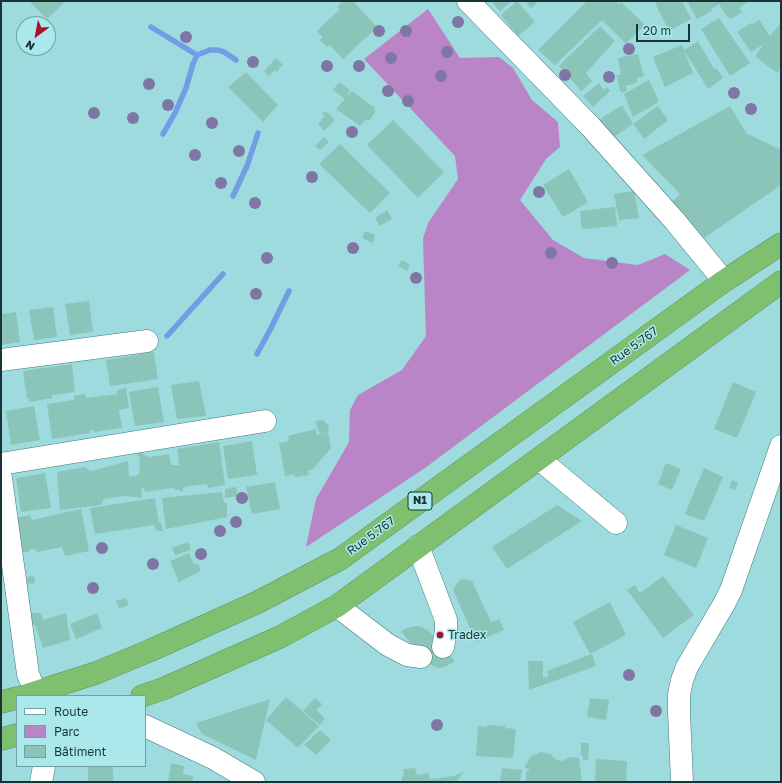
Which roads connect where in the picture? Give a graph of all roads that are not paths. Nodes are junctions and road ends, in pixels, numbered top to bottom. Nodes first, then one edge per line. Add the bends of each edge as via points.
1 (471, 2) edge
2 (781, 244) edge
3 (724, 281) junction
4 (781, 282) edge
5 (147, 341) dead end
6 (1, 360) edge
7 (265, 421) dead end
8 (781, 446) edge
9 (539, 459) junction
10 (1, 464) edge
11 (1, 478) edge
12 (616, 523) dead end
13 (418, 546) junction
14 (7, 574) edge
15 (337, 606) junction
16 (443, 647) dead end
17 (421, 657) dead end
18 (26, 695) edge
19 (29, 695) edge
20 (145, 695) edge
21 (16, 698) edge
22 (1, 702) edge
23 (146, 726) edge
24 (16, 735) edge
25 (1, 739) edge
26 (44, 767) edge
27 (41, 782) edge
28 (254, 782) edge
29 (682, 782) edge

1 - 3 street via 590,126 674,220
2 - 3 highway, Rue 5.767 / N1
3 - 19 highway, Rue 5.767 / N1 via 340,558 258,602 156,648 96,673
4 - 9 highway
5 - 6 street
7 - 10 street
8 - 29 street via 731,590 686,667 682,680 679,695
9 - 12 street
9 - 13 highway
11 - 14 street
13 - 15 highway
13 - 16 street via 446,620
14 - 18 street via 28,674
15 - 17 street via 388,644 407,655
15 - 20 highway via 280,637
21 - 22 highway, Rue 5.767 / N1
23 - 28 street via 213,758
24 - 25 highway
26 - 27 street

